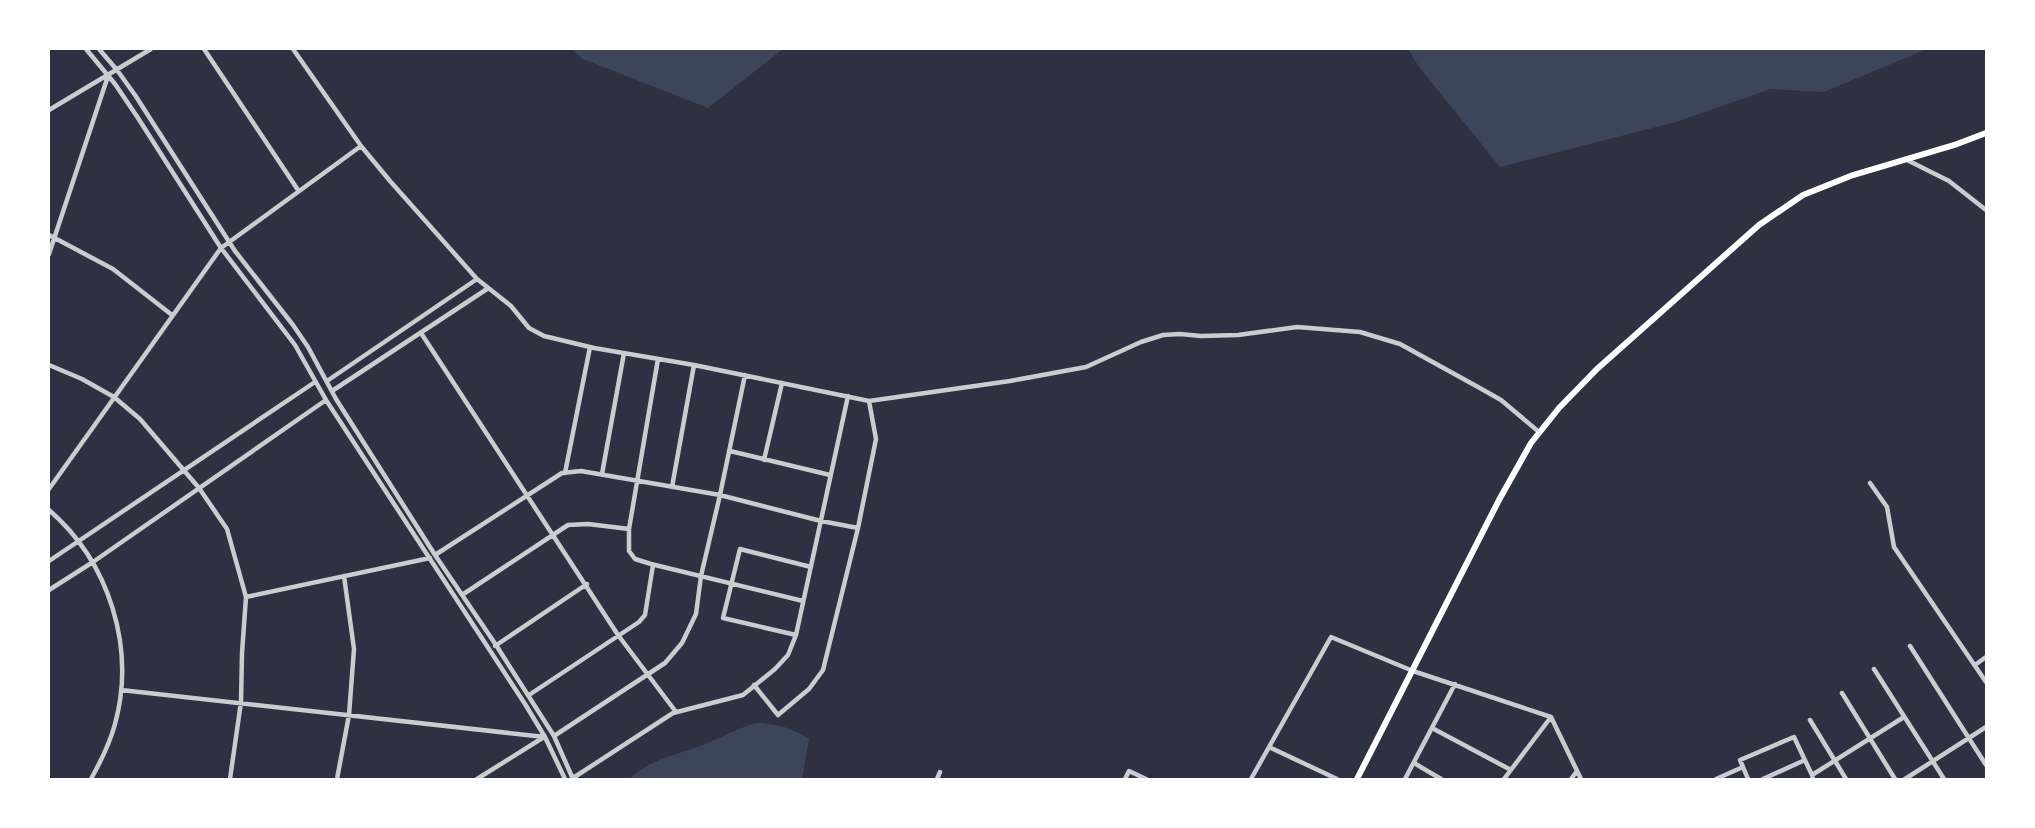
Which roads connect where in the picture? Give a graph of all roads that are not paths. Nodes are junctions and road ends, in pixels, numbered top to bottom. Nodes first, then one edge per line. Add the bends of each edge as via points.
1 (86, 49) edge
2 (99, 49) edge
3 (151, 49) edge
4 (204, 49) edge
5 (293, 49) edge
6 (117, 70) junction
7 (108, 76) junction
8 (49, 110) edge
9 (1986, 133) edge
10 (361, 146) junction
11 (1905, 159) junction
12 (298, 190) junction
13 (1986, 210) edge
14 (49, 235) edge
15 (54, 236) junction
16 (229, 243) junction
17 (221, 248) junction
18 (49, 254) edge
19 (477, 280) junction
20 (487, 289) junction
21 (172, 315) junction
22 (422, 333) junction
23 (590, 347) junction
24 (624, 353) junction
25 (658, 359) junction
26 (49, 365) edge
27 (694, 365) junction
28 (745, 375) junction
29 (327, 381) junction
30 (316, 382) junction
31 (782, 383) junction
32 (332, 391) junction
33 (848, 396) junction
34 (114, 397) junction
35 (326, 400) junction
36 (869, 401) junction
37 (1539, 432) junction
38 (730, 451) junction
39 (764, 460) junction
40 (184, 471) junction
41 (565, 473) junction
42 (602, 474) junction
43 (830, 475) junction
44 (638, 480) junction
45 (1870, 483) dead end
46 (672, 487) junction
47 (199, 488) junction
48 (49, 489) edge
49 (720, 495) junction
50 (527, 496) junction
51 (49, 510) edge
52 (820, 520) junction
53 (858, 528) junction
54 (629, 529) junction
55 (554, 534) junction
56 (78, 541) junction
57 (435, 555) junction
58 (430, 558) junction
59 (49, 561) edge
60 (93, 562) junction
61 (653, 565) junction
62 (811, 566) junction
63 (344, 576) junction
64 (701, 576) junction
65 (732, 583) junction
66 (586, 584) junction
67 (49, 590) edge
68 (462, 595) junction
69 (246, 597) junction
70 (803, 601) junction
71 (796, 634) junction
72 (618, 635) junction
73 (496, 645) junction
74 (1910, 646) dead end
75 (489, 649) junction
76 (1986, 656) edge
77 (1975, 665) junction
78 (1874, 669) dead end
79 (1413, 671) junction
80 (648, 674) junction
81 (1986, 682) edge
82 (1455, 684) junction
83 (754, 685) junction
84 (121, 690) junction
85 (1842, 693) dead end
86 (529, 696) junction
87 (241, 702) junction
88 (676, 712) junction
89 (349, 715) junction
90 (1904, 716) junction
91 (1552, 717) junction
92 (1810, 720) dead end
93 (1986, 727) edge
94 (1432, 728) junction
95 (554, 736) junction
96 (545, 737) junction
97 (1969, 738) junction
98 (1870, 739) junction
99 (1269, 747) junction
100 (1805, 760) junction
101 (1834, 761) junction
102 (1933, 761) junction
103 (1414, 763) junction
104 (1986, 765) edge
105 (1743, 767) junction
106 (1511, 770) junction
107 (1577, 771) junction
108 (940, 772) dead end
109 (1812, 777) edge
110 (91, 779) edge
111 (230, 779) edge
112 (337, 779) edge
113 (478, 779) edge
114 (565, 779) edge
115 (573, 779) edge
116 (937, 779) edge
117 (1124, 779) edge
118 (1146, 779) edge
119 (1251, 779) edge
120 (1337, 779) edge
121 (1357, 779) edge
122 (1405, 779) edge
123 (1441, 779) edge
124 (1504, 779) edge
125 (1571, 779) edge
126 (1581, 779) edge
127 (1716, 779) edge
128 (1748, 779) edge
129 (1763, 779) edge
130 (1846, 779) edge
131 (1895, 779) edge
132 (1905, 779) edge
133 (1944, 779) edge

1 - 7 street
2 - 6 street
3 - 6 street
4 - 12 street
5 - 10 street
6 - 7 street
6 - 16 street
7 - 8 street
7 - 15 street
7 - 17 street
9 - 11 main road
10 - 12 street
10 - 19 street
11 - 13 street via 1949,181
11 - 37 main road via 1819,188 1781,209 1597,369
12 - 16 street
14 - 15 street
15 - 18 street
15 - 21 street via 113,269
16 - 17 street
16 - 29 street via 293,325
17 - 21 street
17 - 30 street via 282,327
19 - 20 street
19 - 29 street
20 - 22 street
20 - 23 street via 511,306 535,332
21 - 34 street
22 - 32 street
22 - 50 street
23 - 24 street
23 - 41 street
24 - 25 street
24 - 42 street
25 - 27 street
25 - 44 street
26 - 34 street
27 - 28 street
27 - 46 street
28 - 31 street
28 - 38 street
29 - 32 street
30 - 35 street
30 - 40 street
31 - 33 street
31 - 39 street
32 - 57 street
33 - 36 street
33 - 43 street
34 - 40 street via 140,419
34 - 48 street
35 - 47 street
35 - 58 street
36 - 37 street via 1086,368 1141,342 1163,336 1297,328 1360,332 1400,344 1501,400
36 - 53 street via 876,439
37 - 79 main road via 1503,492
38 - 39 street
38 - 49 street
39 - 43 street
40 - 47 street
40 - 56 street
41 - 42 street
41 - 50 street
42 - 44 street
43 - 52 street
44 - 46 street
44 - 54 street
45 - 77 street via 1887,507 1894,547
46 - 49 street
47 - 60 street
47 - 69 street via 227,529
49 - 52 street
49 - 64 street
50 - 55 street
50 - 57 street
51 - 56 street
52 - 53 street
52 - 62 street
53 - 83 street via 823,670 809,689 778,715
54 - 55 street via 574,524
54 - 61 street via 628,551 635,559
55 - 66 street
55 - 68 street
56 - 59 street
56 - 60 street
57 - 68 street
58 - 63 street
58 - 75 street
60 - 67 street
60 - 84 street via 108,592 118,625
61 - 64 street
61 - 72 street via 645,615
62 - 65 street via 740,549
62 - 70 street
63 - 69 street
63 - 89 street via 354,649
64 - 65 street
64 - 80 street via 696,614 682,643 665,663
65 - 70 street
65 - 71 street via 723,618
66 - 72 street
66 - 73 street
68 - 73 street
69 - 87 street
70 - 71 street
71 - 83 street via 788,655
72 - 80 street
72 - 86 street
73 - 75 street
73 - 86 street
74 - 97 street
75 - 96 street
76 - 77 street
77 - 81 street
78 - 90 street
79 - 82 street
79 - 99 street via 1332,637
79 - 121 main road
80 - 88 street
80 - 95 street
82 - 91 street
82 - 94 street
83 - 88 street via 743,695
84 - 87 street
84 - 110 street via 115,724
85 - 98 street
86 - 95 street
87 - 89 street
87 - 111 street
88 - 115 street
89 - 96 street
89 - 112 street
90 - 98 street
90 - 102 street
91 - 106 street
91 - 107 street
92 - 101 street
93 - 97 street
94 - 103 street
94 - 106 street
95 - 115 street
96 - 113 street
96 - 114 street
97 - 102 street
97 - 104 street
98 - 101 street
98 - 131 street
99 - 119 street
99 - 120 street
100 - 105 street via 1794,736 1740,760
100 - 109 street
100 - 129 street
101 - 109 street
101 - 130 street
102 - 132 street
102 - 133 street
103 - 122 street
103 - 123 street
105 - 127 street
105 - 128 street
106 - 124 street
107 - 125 street
107 - 126 street
108 - 116 street
117 - 118 street via 1129,771

